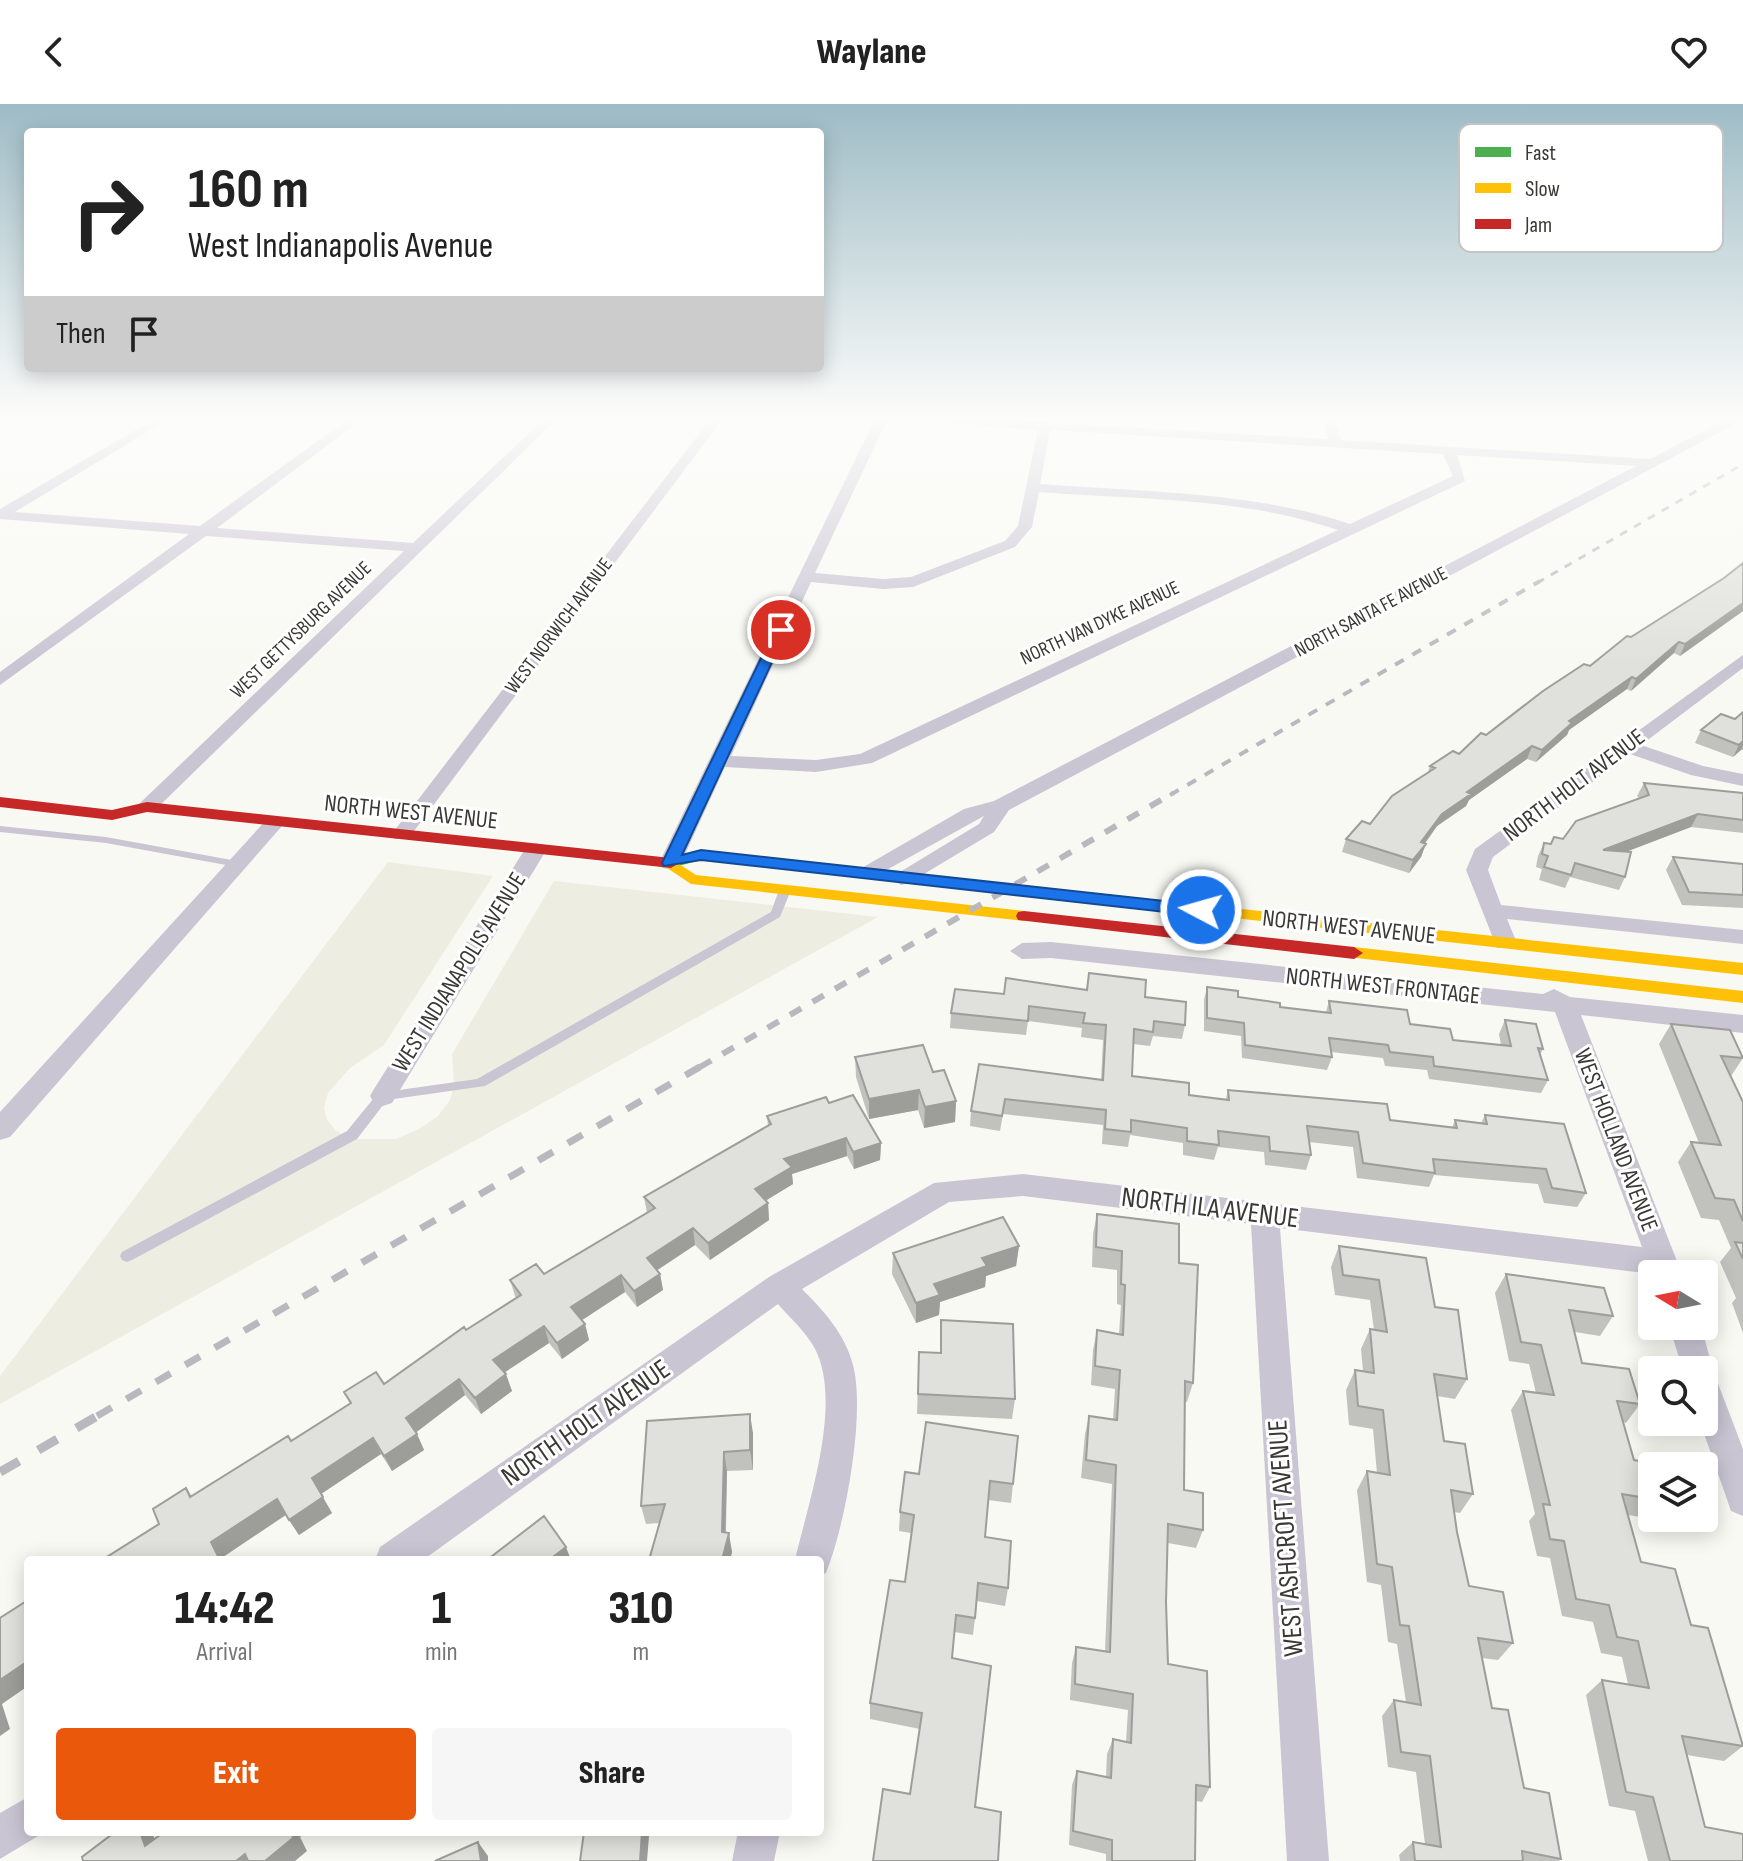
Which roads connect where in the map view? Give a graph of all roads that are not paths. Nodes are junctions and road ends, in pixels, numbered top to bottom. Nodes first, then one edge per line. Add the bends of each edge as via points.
1 (27, 499) edge
2 (248, 499) edge
3 (468, 499) edge
4 (656, 499) edge
5 (843, 499) edge
6 (1031, 499) edge
7 (1179, 499) edge
8 (1414, 499) edge
9 (1587, 499) edge
10 (0, 515) edge
11 (1349, 529) junction
12 (204, 531) junction
13 (417, 548) junction
14 (805, 577) junction
15 (1743, 660) edge
16 (0, 680) edge
17 (1626, 746) junction
18 (720, 761) junction
19 (1743, 780) edge
20 (121, 792) dead end
21 (0, 802) edge
22 (1001, 806) junction
23 (147, 807) junction
24 (275, 822) junction
25 (0, 829) edge
26 (401, 835) junction
27 (536, 849) junction
28 (670, 863) junction
29 (237, 864) junction
30 (864, 873) junction
31 (901, 878) junction
32 (785, 890) junction
33 (1495, 911) junction
34 (1743, 937) edge
35 (1505, 943) junction
36 (1022, 951) dead end
37 (1743, 969) edge
38 (1515, 970) junction
39 (1605, 981) junction
40 (1743, 997) edge
41 (1565, 1006) junction
42 (1743, 1024) edge
43 (383, 1096) junction
44 (0, 1130) edge
45 (1265, 1215) junction
46 (127, 1256) dead end
47 (1662, 1260) edge
48 (1638, 1264) edge
49 (780, 1286) junction
50 (1718, 1425) edge
51 (1743, 1499) edge
52 (399, 1556) edge
53 (814, 1556) edge
54 (24, 1821) edge
55 (758, 1836) edge
56 (0, 1838) edge
57 (753, 1861) edge
58 (1308, 1861) edge

1 - 10 street
2 - 12 street
3 - 13 street, WEST GETTYSBURG AVENUE
4 - 26 street, WEST NORWICH AVENUE
5 - 14 street
6 - 14 street via 1025,527 1014,542 932,578 892,584
7 - 11 street via 1271,506
8 - 11 street, NORTH VAN DYKE AVENUE
9 - 22 street, NORTH SANTA FE AVENUE
10 - 12 street
11 - 18 street, NORTH VAN DYKE AVENUE via 865,759 816,766
12 - 13 street
12 - 16 street
13 - 23 street, WEST GETTYSBURG AVENUE
14 - 18 street
15 - 17 street, NORTH HOLT AVENUE
17 - 19 street
17 - 33 street, NORTH HOLT AVENUE via 1483,854 1477,870
18 - 28 street
20 - 23 main road, NORTH WEST AVENUE via 136,794
21 - 23 main road, NORTH WEST AVENUE via 112,815
22 - 30 street, NORTH SANTA FE AVENUE via 971,813
22 - 31 street, NORTH SANTA FE AVENUE via 987,828
23 - 24 main road, NORTH WEST AVENUE
24 - 26 main road, NORTH WEST AVENUE
24 - 29 street
25 - 29 lane via 106,840
26 - 27 main road, NORTH WEST AVENUE
27 - 28 main road, NORTH WEST AVENUE
27 - 43 street, WEST INDIANAPOLIS AVENUE
28 - 30 main road, NORTH WEST AVENUE via 701,855
28 - 32 main road, NORTH WEST AVENUE via 691,879
29 - 44 street
30 - 31 main road, NORTH WEST AVENUE
31 - 32 main road via 882,885 812,880
31 - 35 main road, NORTH WEST AVENUE
32 - 38 main road, NORTH WEST AVENUE
32 - 43 lane via 776,914 480,1083
33 - 34 street
33 - 35 street, NORTH HOLT AVENUE
35 - 37 main road, NORTH WEST AVENUE
35 - 38 main road
36 - 41 street, NORTH WEST FRONTAGE
38 - 39 main road, NORTH WEST AVENUE
38 - 41 street
39 - 40 main road, NORTH WEST AVENUE
39 - 41 street
41 - 42 street, NORTH WEST FRONTAGE
41 - 47 street, WEST HOLLAND AVENUE
43 - 46 lane via 352,1135
45 - 48 street, NORTH ILA AVENUE
45 - 49 street, NORTH ILA AVENUE via 1023,1185 944,1191
45 - 58 street, WEST ASHCROFT AVENUE
49 - 52 street, NORTH HOLT AVENUE
49 - 53 street via 828,1342 840,1375 839,1423
50 - 51 street
54 - 56 street
55 - 57 street

